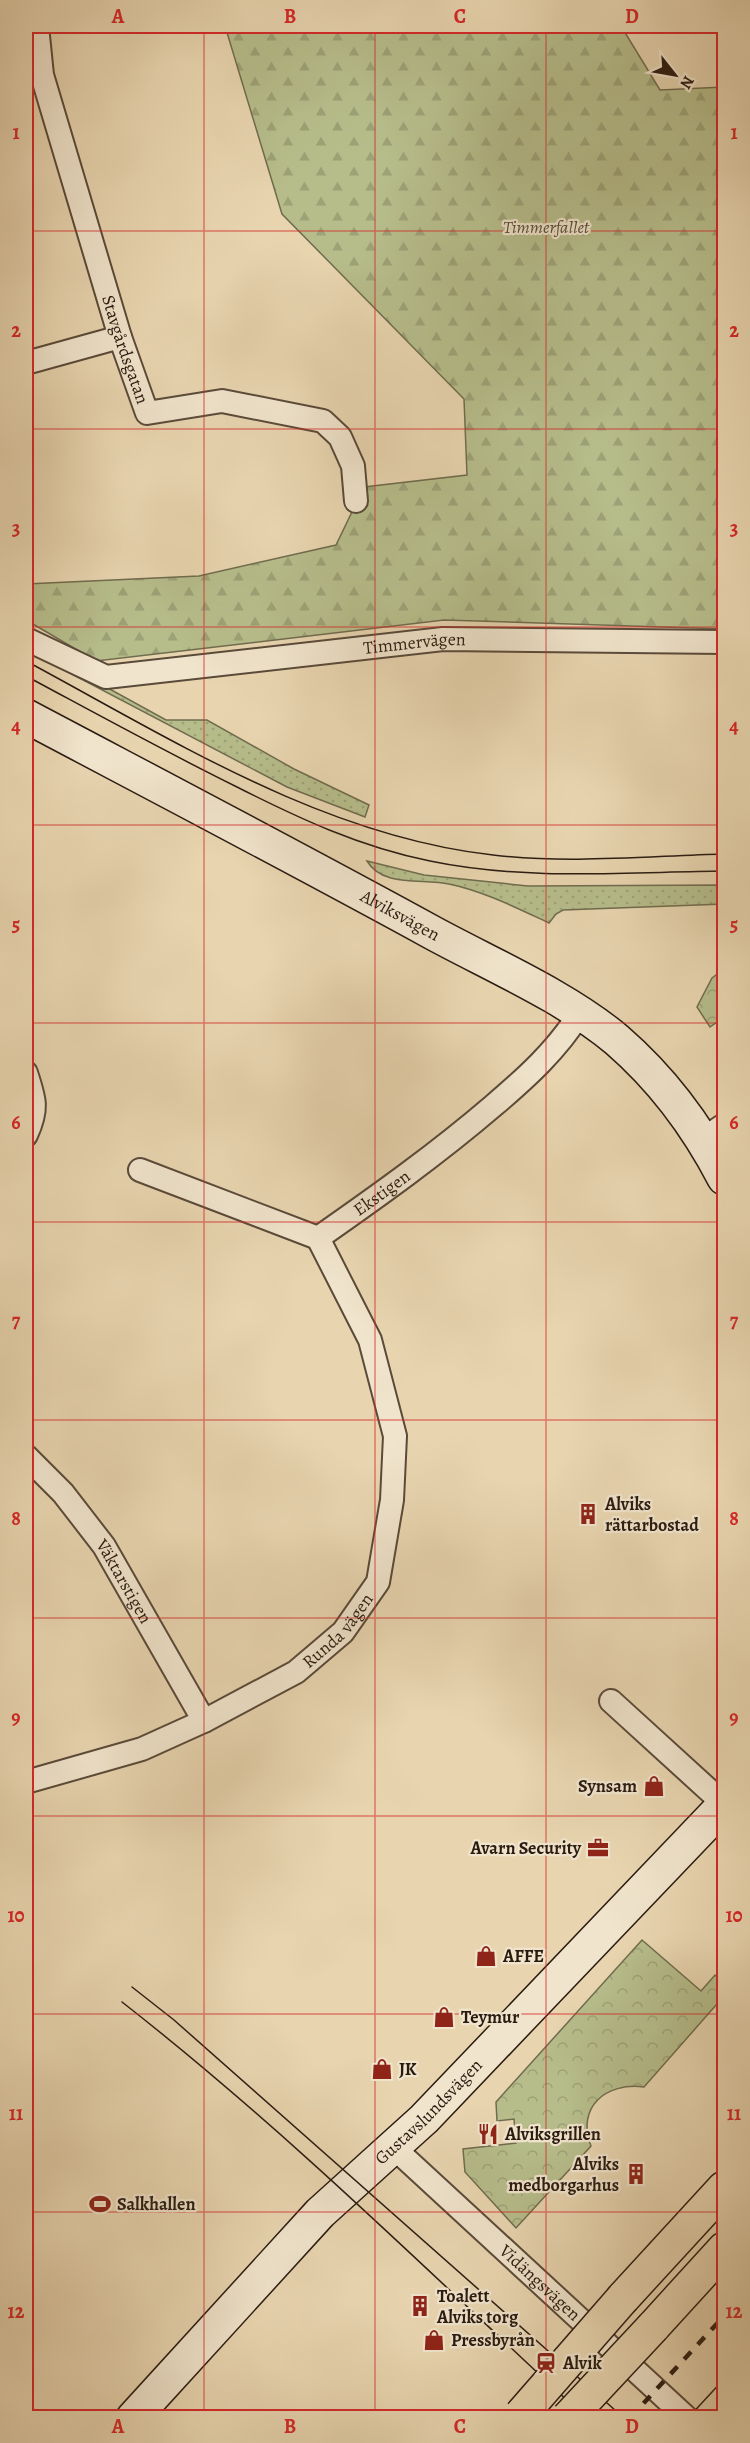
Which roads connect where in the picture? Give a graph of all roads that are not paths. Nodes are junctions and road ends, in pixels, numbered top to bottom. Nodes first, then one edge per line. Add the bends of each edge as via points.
1 (37, 26) edge
2 (120, 337) junction
3 (26, 363) edge
4 (356, 501) dead end
5 (26, 639) edge
6 (724, 642) edge
7 (26, 716) edge
8 (580, 1014) junction
9 (26, 1074) edge
10 (714, 1132) edge
11 (26, 1135) edge
12 (140, 1170) dead end
13 (724, 1178) edge
14 (318, 1238) junction
15 (26, 1456) edge
16 (611, 1701) dead end
17 (204, 1721) junction
18 (26, 1782) edge
19 (724, 1804) edge
20 (393, 2147) junction
21 (724, 2188) edge
22 (724, 2249) edge
23 (519, 2416) edge
24 (133, 2418) edge
25 (568, 2418) edge
26 (687, 2418) edge

1 - 2 street, Stavgårdsgatan via 42,75
2 - 3 street
2 - 4 street, Stavgårdsgatan via 147,413 222,401 323,421 340,437 353,466
5 - 6 street, Timmervägen via 106,677 443,639
7 - 8 street, Alviksvägen
8 - 10 street, Alviksvägen via 616,1040 678,1103
8 - 14 street, Ekstigen via 559,1044 529,1075 441,1150
9 - 11 street via 35,1100 34,1117
10 - 13 street, Alviksvägen
12 - 14 street
14 - 17 street, Runda vägen via 370,1341 395,1436 392,1500 378,1582 343,1632 296,1672
15 - 17 street, Väktarstigen via 63,1493 104,1546
16 - 19 street, Gustavslundsvägen
17 - 18 street, Runda vägen via 142,1749
19 - 20 street, Gustavslundsvägen
20 - 24 street, Gustavslundsvägen via 320,2213
20 - 26 street, Vidängsvägen
21 - 23 main road, bridge
22 - 25 main road, bridge

